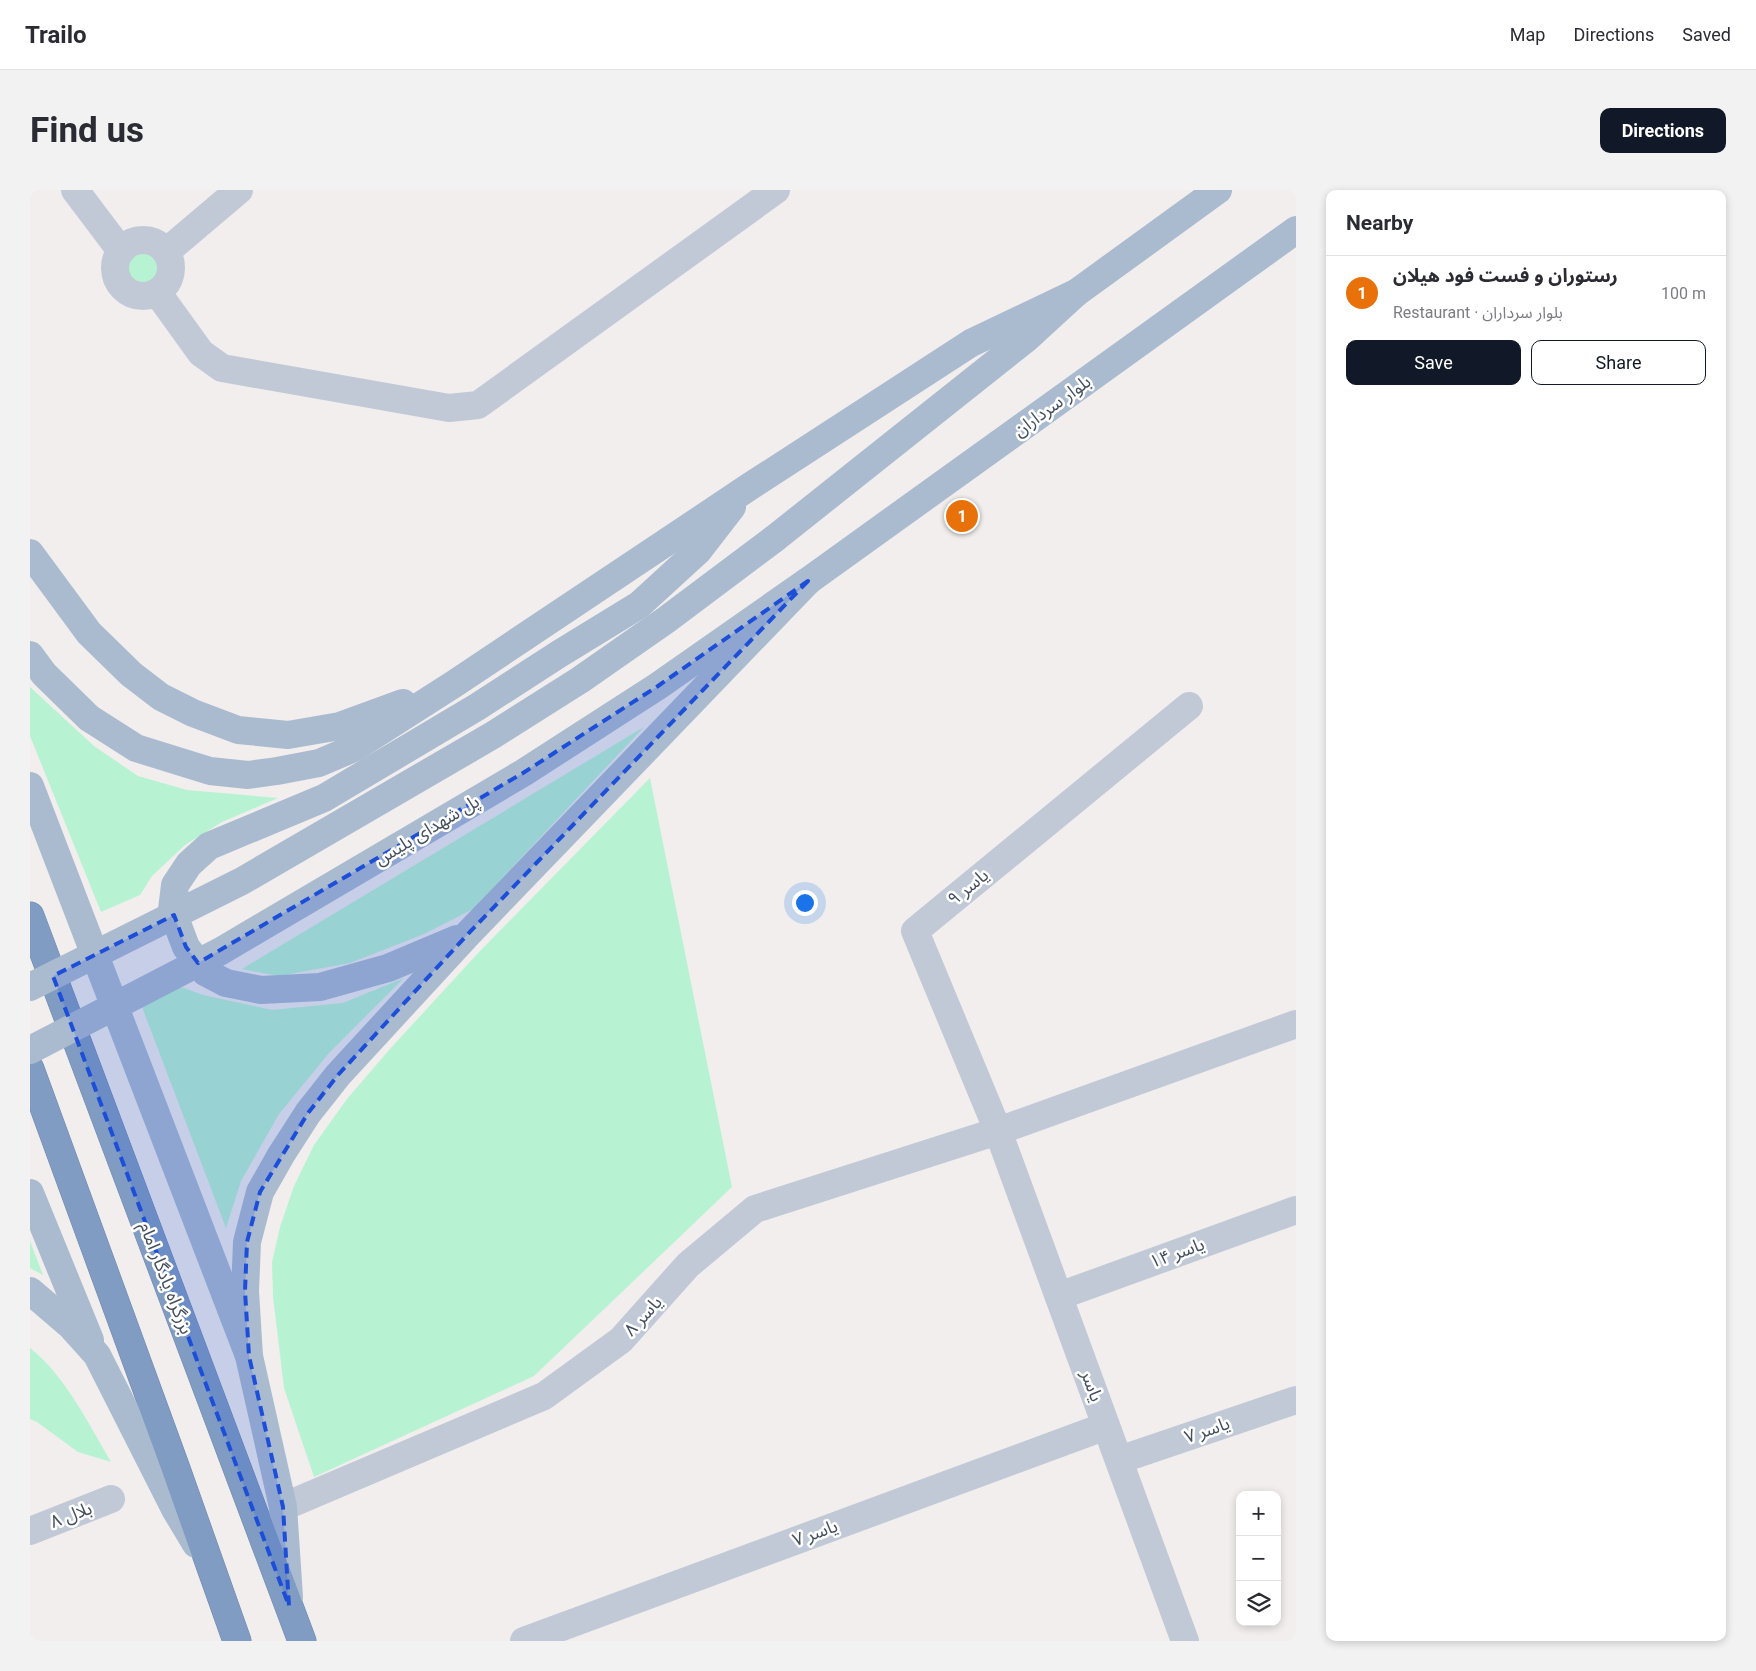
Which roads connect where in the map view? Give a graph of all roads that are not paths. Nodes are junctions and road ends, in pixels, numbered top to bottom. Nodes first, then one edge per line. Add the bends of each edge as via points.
1 (75, 190) edge
2 (96, 190) edge
3 (239, 190) edge
4 (776, 190) edge
5 (1218, 190) edge
6 (1296, 230) edge
7 (127, 247) junction
8 (166, 252) junction
9 (157, 292) junction
10 (1076, 293) junction
11 (749, 487) junction
12 (30, 553) edge
13 (808, 582) junction
14 (30, 655) edge
15 (454, 684) junction
16 (1189, 706) dead end
17 (30, 786) edge
18 (30, 916) edge
19 (467, 934) junction
20 (30, 987) edge
21 (1294, 1031) edge
22 (30, 1050) edge
23 (30, 1069) edge
24 (998, 1132) junction
25 (30, 1193) edge
26 (1296, 1210) edge
27 (30, 1291) edge
28 (1059, 1296) junction
29 (97, 1356) junction
30 (249, 1356) junction
31 (1296, 1400) edge
32 (1106, 1426) junction
33 (1119, 1460) junction
34 (111, 1499) dead end
35 (284, 1507) junction
36 (30, 1531) edge
37 (214, 1575) junction
38 (289, 1606) junction
39 (237, 1641) edge
40 (302, 1641) edge
41 (524, 1641) edge
42 (1185, 1641) edge

1 - 7 street
2 - 7 street
3 - 8 street
4 - 9 street via 478,405 449,408 222,368 200,353
5 - 10 main road
6 - 13 main road, بلوار سرداران
7 - 8 street via 142,240 160,246
7 - 9 street via 117,260 116,270 122,287 139,296
8 - 9 street via 171,270 164,286
10 - 11 main road via 971,343
10 - 20 main road, bridge via 1027,338 774,539 588,675 494,735 242,881
11 - 15 main road
11 - 19 main road via 698,551 638,605 477,707 324,798 209,846 175,885 172,910 186,947 205,972 226,983 261,990 320,987 388,968
12 - 15 main road via 89,632 131,674 161,697 238,730 288,735 340,726
13 - 19 main road
13 - 22 main road, پل شهدای پلیس, bridge via 658,686 506,783 221,951
14 - 15 main road via 44,674 89,718 136,748 210,771 248,775 319,763 354,748
16 - 24 street, یاسر ۹ via 915,931
17 - 30 main road
18 - 38 highway, بزرگراه یادگار امام
19 - 30 main road via 332,1083 308,1113 260,1192 247,1242 245,1291
21 - 24 street, یاسر ۸
23 - 37 highway
24 - 28 street, یاسر
24 - 35 street, یاسر ۸ via 755,1209 688,1265 621,1340 544,1396
25 - 29 main road
26 - 28 street, یاسر ۱۴
27 - 29 main road via 70,1325
28 - 32 street, یاسر
29 - 37 main road via 175,1510
30 - 35 main road
31 - 33 street, یاسر ۷
32 - 33 street, یاسر
32 - 41 street, یاسر ۷
33 - 42 street, یاسر
34 - 36 street, بلال ۸
35 - 38 main road
37 - 39 highway
38 - 40 highway, بزرگراه یادگار امام

